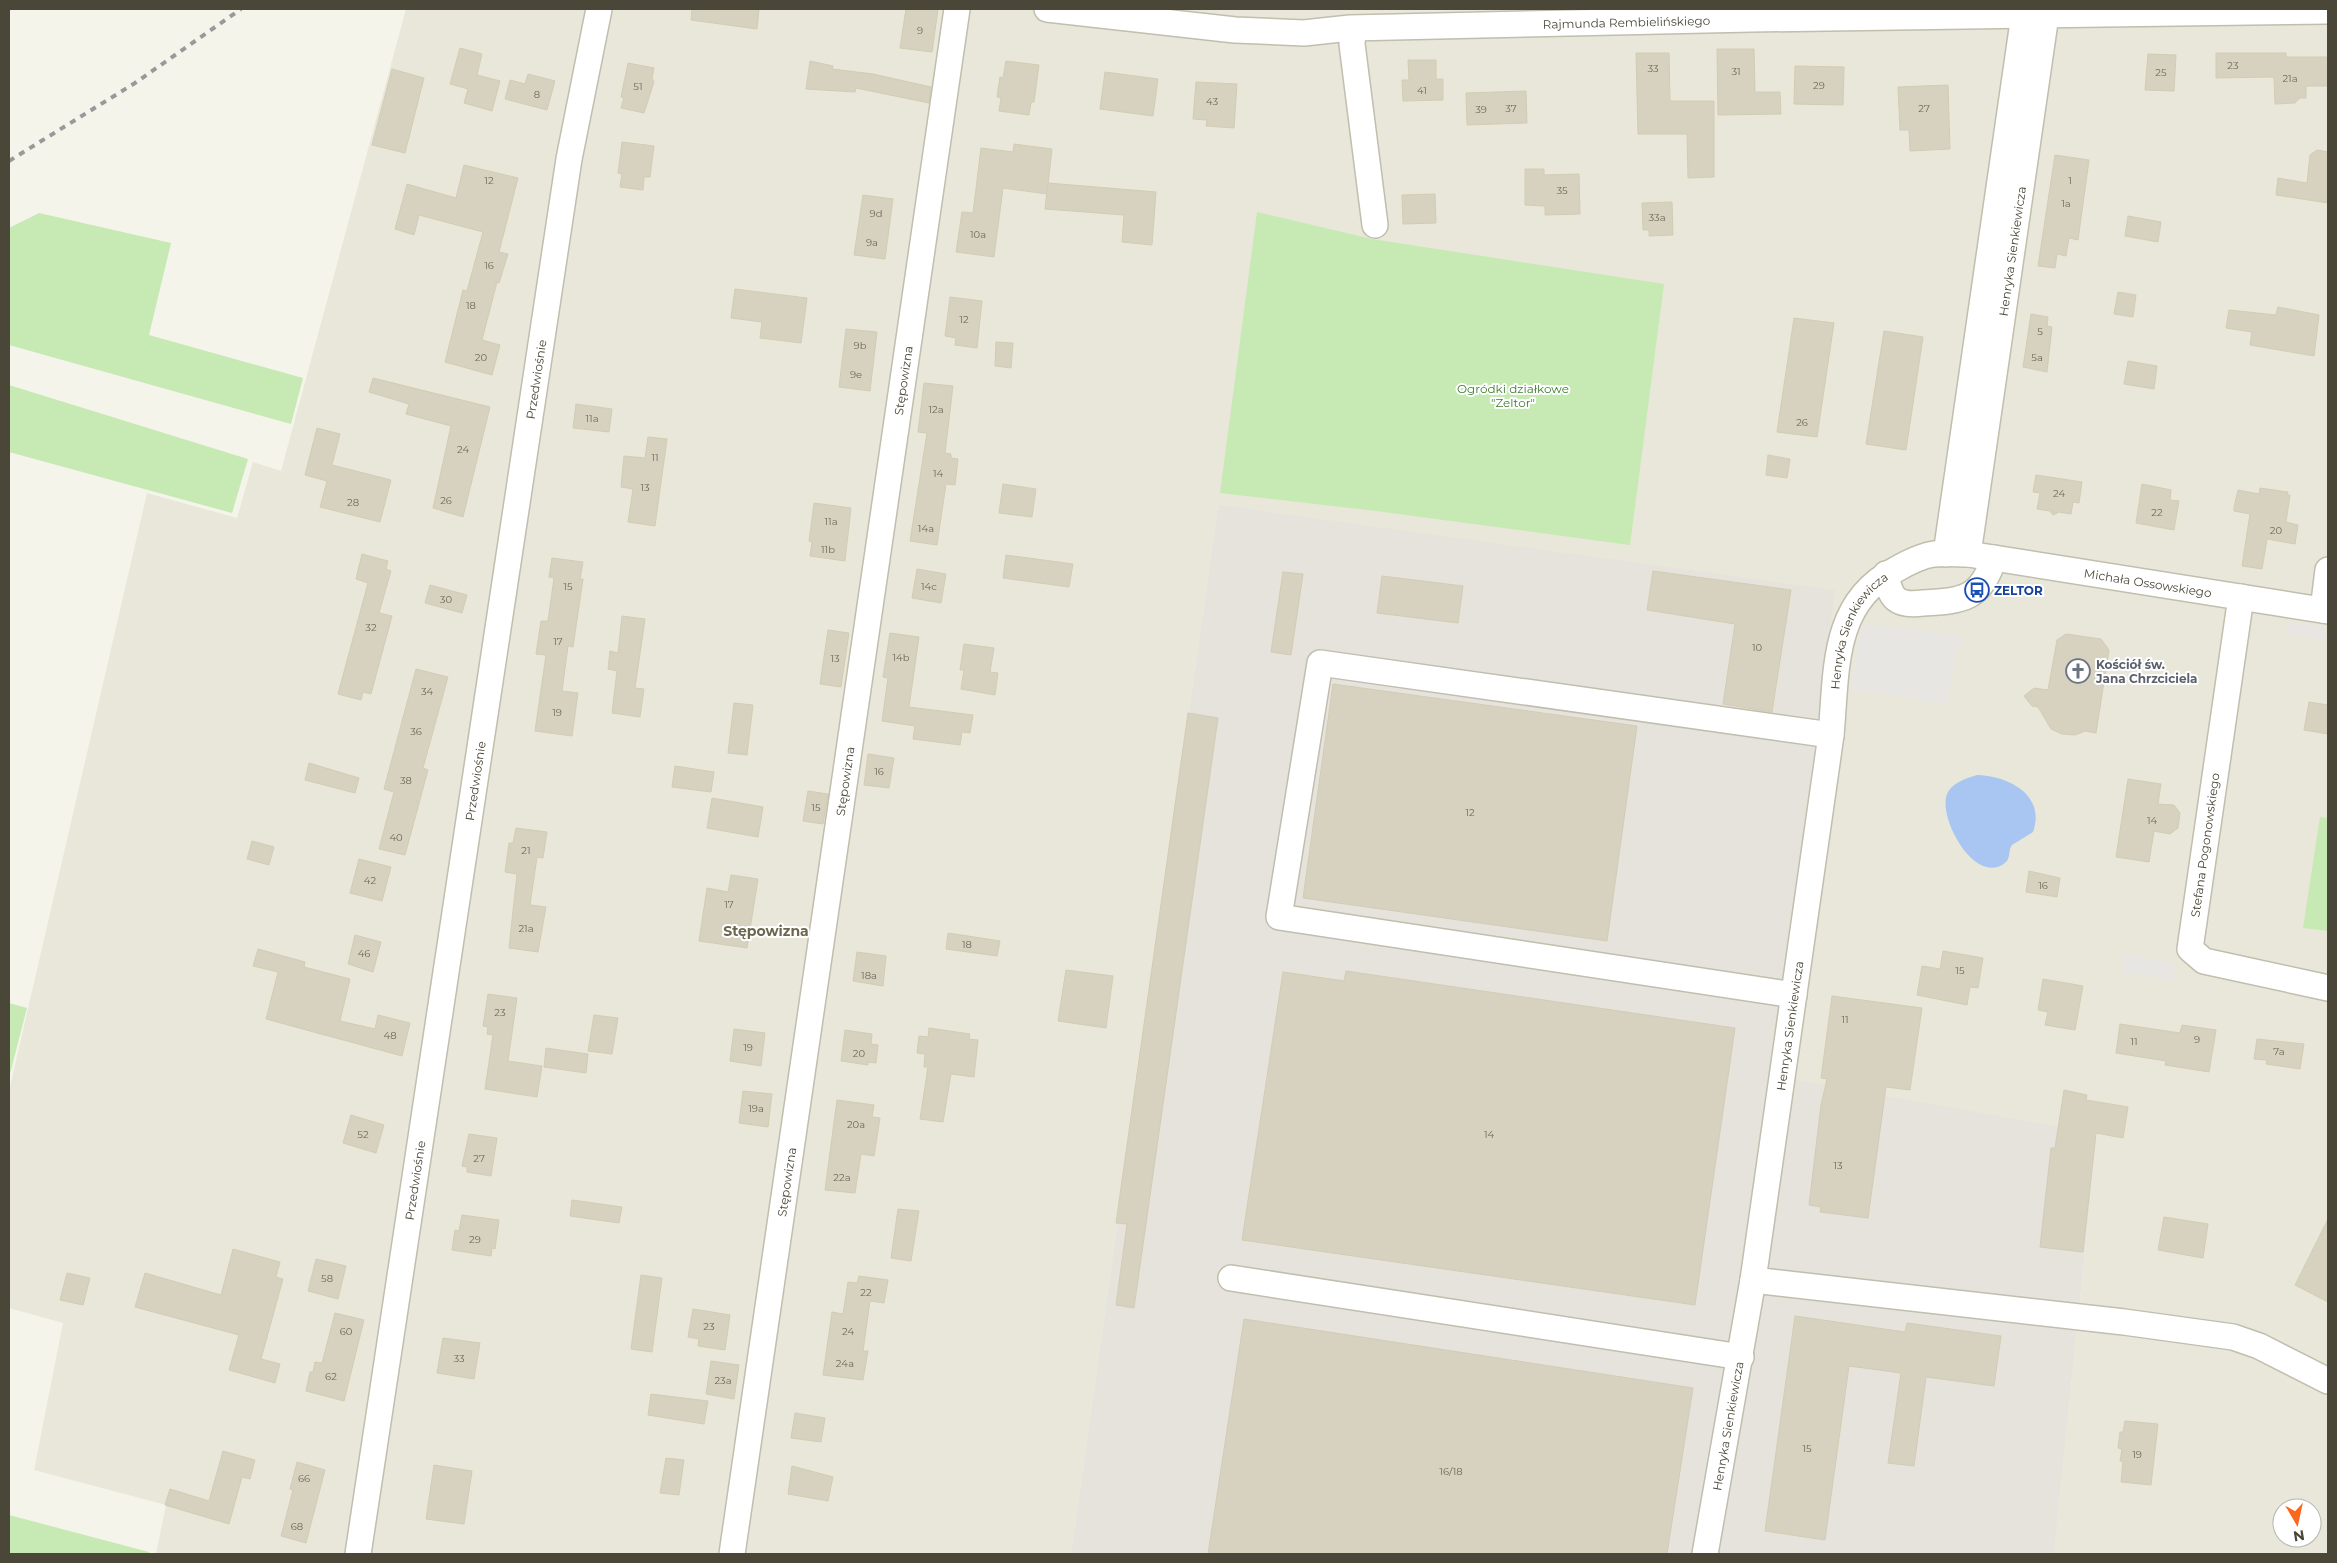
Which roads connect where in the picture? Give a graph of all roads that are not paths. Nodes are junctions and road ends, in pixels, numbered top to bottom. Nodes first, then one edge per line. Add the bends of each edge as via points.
1 (598, 9) edge
2 (957, 9) edge
3 (1048, 9) edge
4 (2328, 11) edge
5 (1751, 14) edge
6 (2035, 15) junction
7 (1353, 29) junction
8 (1375, 224) dead end
9 (1957, 554) junction
10 (1994, 558) junction
11 (2328, 570) edge
12 (1886, 574) junction
13 (2241, 597) junction
14 (2326, 610) edge
15 (1831, 735) junction
16 (2328, 988) edge
17 (1794, 996) junction
18 (1231, 1278) dead end
19 (1753, 1280) junction
20 (1741, 1357) junction
21 (2328, 1381) edge
22 (358, 1554) edge
23 (732, 1554) edge
24 (1705, 1554) edge

1 - 22 street, Przedwiośnie via 569,159
2 - 23 street, Stępowizna
3 - 7 street, Rajmunda Rembielińskiego via 1235,30 1304,33
4 - 6 street, Rajmunda Rembielińskiego
5 - 6 street, Rajmunda Rembielińskiego
5 - 7 street, Rajmunda Rembielińskiego
6 - 9 street, Henryka Sienkiewicza
7 - 8 street via 1352,44
9 - 10 street, Michała Ossowskiego
9 - 12 street, Henryka Sienkiewicza via 1933,554 1915,559
10 - 12 street via 1988,578 1977,590 1952,602 1910,604 1897,600 1890,591
10 - 13 street, Michała Ossowskiego
11 - 14 street
12 - 15 street, Henryka Sienkiewicza via 1856,602 1846,624 1838,657
13 - 14 street, Michała Ossowskiego
13 - 16 street, Stefana Pogonowskiego via 2190,949 2204,961
15 - 17 street, Henryka Sienkiewicza
15 - 17 street via 1320,663 1280,917
17 - 19 street, Henryka Sienkiewicza
18 - 20 street
19 - 20 street, Henryka Sienkiewicza
19 - 21 street via 2233,1337 2259,1346
20 - 24 street, Henryka Sienkiewicza

